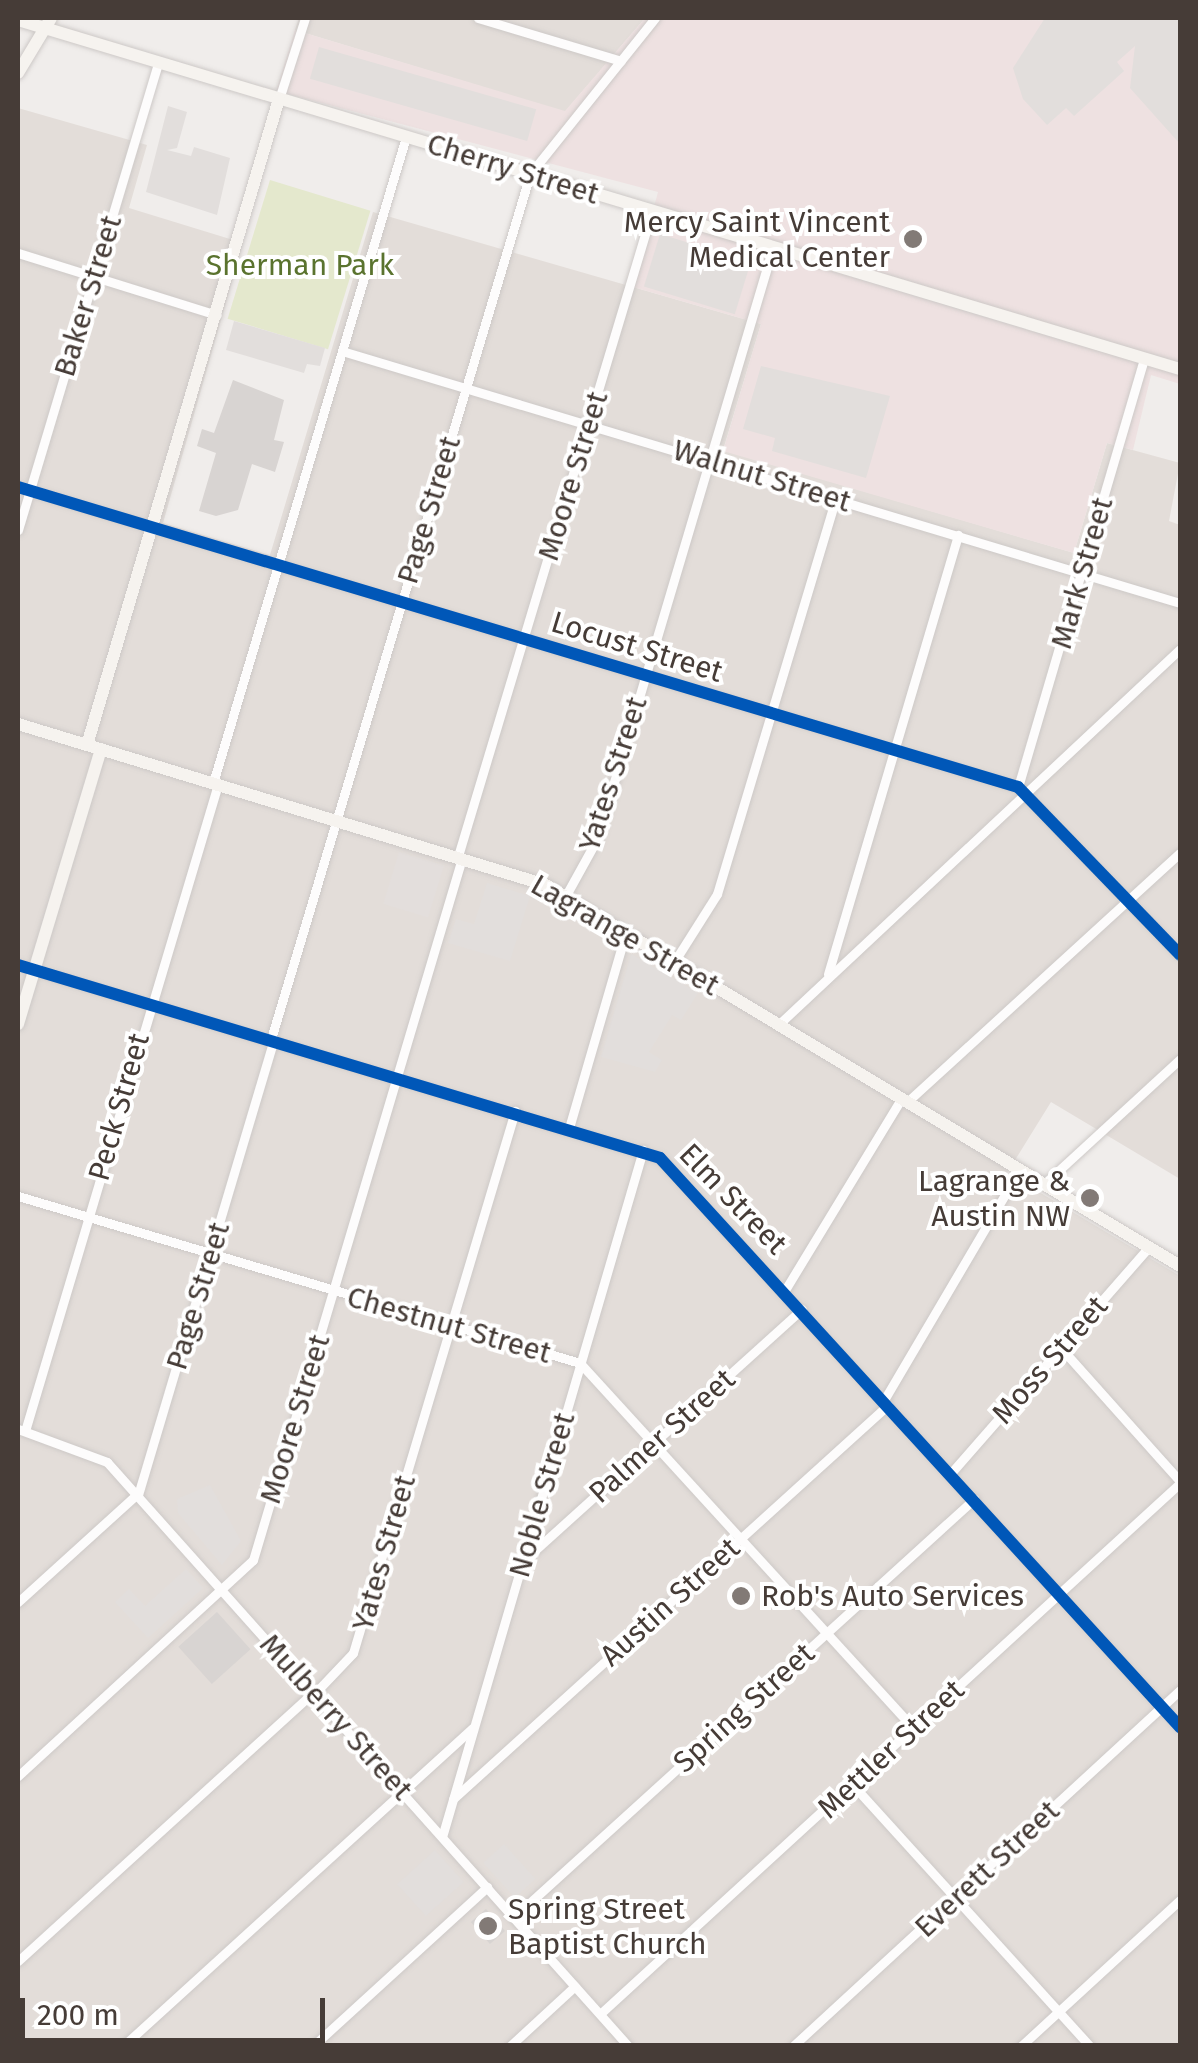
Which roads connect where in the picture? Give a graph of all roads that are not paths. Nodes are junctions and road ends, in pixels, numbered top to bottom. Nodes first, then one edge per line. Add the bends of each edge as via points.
1 (305, 18) edge
2 (478, 18) edge
3 (655, 18) edge
4 (18, 20) edge
5 (46, 22) edge
6 (620, 61) junction
7 (158, 62) junction
8 (18, 73) edge
9 (279, 98) junction
10 (406, 137) junction
11 (530, 174) junction
12 (652, 211) junction
13 (774, 247) junction
14 (18, 253) edge
15 (94, 276) junction
16 (216, 315) junction
17 (342, 351) junction
18 (1144, 359) junction
19 (1180, 370) edge
20 (465, 387) junction
21 (588, 424) junction
22 (710, 460) junction
23 (18, 488) edge
24 (29, 491) junction
25 (836, 498) junction
26 (154, 529) junction
27 (18, 530) edge
28 (958, 535) junction
29 (278, 565) junction
30 (1084, 574) junction
31 (401, 602) junction
32 (1180, 603) edge
33 (524, 639) junction
34 (1180, 649) edge
35 (645, 675) junction
36 (771, 713) junction
37 (18, 724) edge
38 (86, 744) junction
39 (101, 749) junction
40 (894, 749) junction
41 (215, 784) junction
42 (1023, 789) junction
43 (336, 820) junction
44 (1180, 853) edge
45 (460, 857) junction
46 (566, 897) junction
47 (1128, 899) junction
48 (626, 932) junction
49 (1180, 955) edge
50 (674, 962) junction
51 (18, 965) edge
52 (33, 970) junction
53 (827, 976) junction
54 (149, 1003) junction
55 (18, 1024) edge
56 (778, 1025) junction
57 (273, 1040) junction
58 (1180, 1059) edge
59 (397, 1076) junction
60 (904, 1100) junction
61 (514, 1111) junction
62 (569, 1128) junction
63 (643, 1150) junction
64 (1020, 1169) junction
65 (1044, 1184) junction
66 (18, 1196) edge
67 (87, 1216) junction
68 (1149, 1247) junction
69 (210, 1254) junction
70 (1180, 1265) edge
71 (785, 1290) junction
72 (333, 1291) junction
73 (802, 1309) junction
74 (451, 1326) junction
75 (1060, 1348) junction
76 (580, 1364) junction
77 (886, 1402) junction
78 (21, 1430) edge
79 (654, 1443) junction
80 (950, 1473) junction
81 (1180, 1482) edge
82 (138, 1494) junction
83 (974, 1499) junction
84 (741, 1538) junction
85 (521, 1563) junction
86 (222, 1590) junction
87 (1059, 1592) junction
88 (18, 1602) edge
89 (827, 1633) junction
90 (1180, 1690) edge
91 (314, 1693) junction
92 (1162, 1706) junction
93 (474, 1725) junction
94 (1180, 1726) edge
95 (914, 1728) junction
96 (18, 1776) edge
97 (853, 1785) junction
98 (402, 1791) junction
99 (452, 1800) junction
100 (442, 1837) junction
101 (486, 1887) junction
102 (956, 1898) junction
103 (1180, 1900) edge
104 (514, 1918) junction
105 (18, 1961) edge
106 (575, 1986) junction
107 (1059, 2011) junction
108 (600, 2014) junction
109 (122, 2046) edge
110 (313, 2046) edge
111 (510, 2046) edge
112 (628, 2046) edge
113 (793, 2046) edge
114 (1021, 2046) edge
115 (1090, 2046) edge

1 - 9 street
2 - 6 street
3 - 6 street, Page Street
4 - 5 main road, Cherry Street
5 - 7 main road, Cherry Street
5 - 8 main road
6 - 11 street, Page Street
7 - 9 main road, Cherry Street
7 - 15 street, Baker Street
9 - 10 main road, Cherry Street
9 - 16 main road
10 - 11 main road, Cherry Street
10 - 17 street, Peck Street
11 - 12 main road, Cherry Street
11 - 20 street, Page Street
12 - 13 main road, Cherry Street
12 - 21 street, Moore Street
13 - 18 main road, Cherry Street
13 - 22 street, Yates Street
14 - 15 street
15 - 16 street
15 - 24 street, Baker Street
16 - 26 main road
17 - 20 street, Walnut Street
17 - 29 street, Peck Street
18 - 19 main road, Cherry Street
18 - 30 street, Mark Street
20 - 21 street, Walnut Street
20 - 31 street, Page Street
21 - 22 street, Walnut Street
21 - 33 street, Moore Street
22 - 25 street, Walnut Street
22 - 35 street, Yates Street
23 - 24 street, Locust Street
24 - 26 street, Locust Street
24 - 27 street, Baker Street
25 - 28 street, Walnut Street
25 - 36 street
26 - 29 street, Locust Street
26 - 38 main road
28 - 30 street, Walnut Street
28 - 40 street
29 - 31 street, Locust Street
29 - 41 street, Peck Street
30 - 32 street, Walnut Street
30 - 42 street, Mark Street
31 - 33 street, Locust Street
31 - 43 street, Page Street
33 - 35 street, Locust Street
33 - 45 street, Moore Street
34 - 42 street
35 - 36 street, Locust Street
35 - 46 street, Yates Street via 598,839
36 - 40 street, Locust Street
36 - 50 street via 717,894
37 - 38 main road, Lagrange Street
38 - 39 main road, Lagrange Street
39 - 41 main road, Lagrange Street
39 - 52 main road
40 - 42 street, Locust Street
40 - 53 street
41 - 43 main road, Lagrange Street
41 - 54 street, Peck Street
42 - 47 street, Locust Street
42 - 53 street
43 - 45 main road, Lagrange Street
43 - 57 street, Page Street
44 - 47 street
45 - 46 main road, Lagrange Street
45 - 59 street, Moore Street
46 - 48 main road, Lagrange Street
47 - 49 street, Locust Street
47 - 60 street
48 - 50 main road, Lagrange Street
48 - 62 street
50 - 56 main road, Lagrange Street
51 - 52 street, Elm Street
52 - 54 street, Elm Street
52 - 55 main road
53 - 56 street
54 - 57 street, Elm Street
54 - 67 street, Peck Street
56 - 60 main road, Lagrange Street
57 - 59 street, Elm Street
57 - 69 street, Page Street
58 - 65 street
59 - 61 street, Elm Street
59 - 72 street, Moore Street
60 - 64 main road, Lagrange Street
60 - 71 street
61 - 62 street, Elm Street
61 - 74 street, Yates Street
62 - 63 street, Elm Street
63 - 71 street, Elm Street via 684,1178
63 - 76 street, Noble Street
64 - 65 main road, Lagrange Street
64 - 77 street, Austin Street
65 - 68 main road, Lagrange Street
66 - 67 street, Chestnut Street
67 - 69 street, Chestnut Street
67 - 78 street, Peck Street
68 - 70 main road, Lagrange Street
68 - 75 street, Moss Street
69 - 72 street, Chestnut Street
69 - 82 street, Page Street
71 - 73 street, Elm Street
72 - 74 street, Chestnut Street
72 - 86 street, Moore Street via 253,1560
73 - 77 street, Elm Street
73 - 79 street, Palmer Street
74 - 76 street, Chestnut Street
74 - 91 street, Yates Street via 354,1654
75 - 80 street, Moss Street
75 - 81 street
76 - 79 street, Chestnut Street
76 - 85 street, Noble Street
77 - 80 street, Elm Street
77 - 84 street, Austin Street
78 - 82 street, Mulberry Street via 99,1456
79 - 84 street, Chestnut Street
79 - 85 street, Palmer Street
80 - 83 street, Elm Street
81 - 87 street, Mettler Street
82 - 86 street, Mulberry Street
82 - 88 street
83 - 87 street, Elm Street
83 - 89 street, Spring Street
84 - 89 street, Chestnut Street
84 - 99 street, Austin Street
85 - 93 street, Noble Street
86 - 91 street, Mulberry Street
86 - 96 street, Moore Street
87 - 92 street, Elm Street
87 - 95 street, Mettler Street
89 - 95 street, Chestnut Street
89 - 104 street, Spring Street
90 - 92 street, Everett Street
91 - 98 street, Mulberry Street
91 - 105 street, Yates Street
92 - 94 street, Elm Street
92 - 102 street, Everett Street
93 - 98 street
93 - 99 street, Noble Street
95 - 97 street, Mettler Street
97 - 102 street
97 - 108 street, Mettler Street
98 - 100 street, Mulberry Street
98 - 109 street
99 - 100 street, Noble Street
100 - 101 street, Mulberry Street
101 - 104 street, Mulberry Street
101 - 110 street
102 - 107 street
102 - 113 street, Everett Street
103 - 107 street
104 - 106 street, Mulberry Street
106 - 108 street, Mulberry Street
106 - 111 street
107 - 114 street
107 - 115 street
108 - 112 street, Mulberry Street

